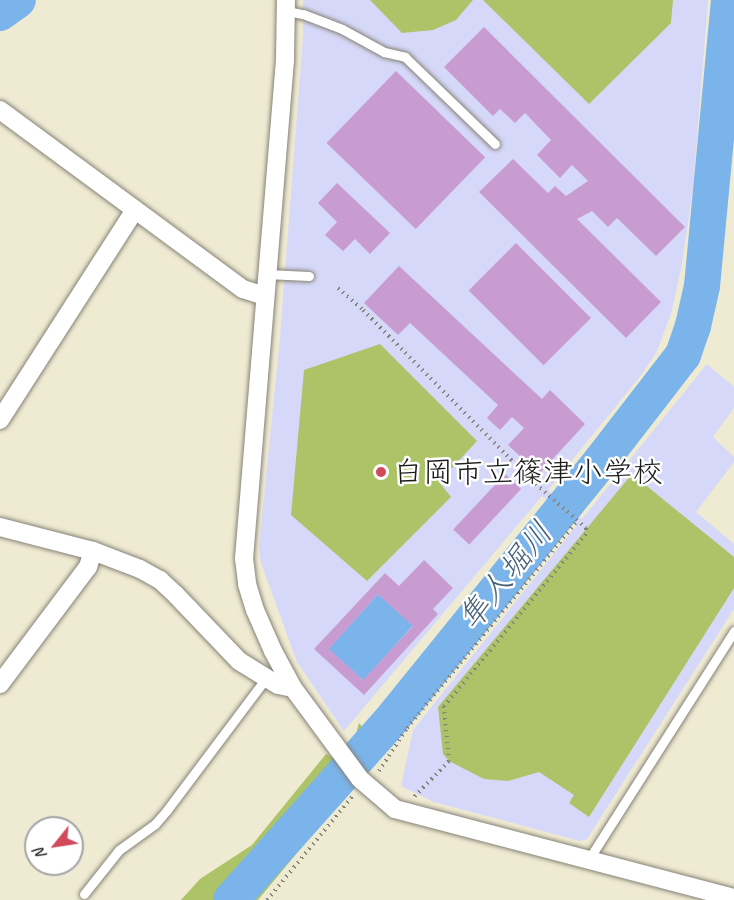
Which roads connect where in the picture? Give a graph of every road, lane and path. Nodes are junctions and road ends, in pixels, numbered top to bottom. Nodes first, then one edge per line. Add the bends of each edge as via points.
1 (286, 6) edge
2 (0, 110) edge
3 (495, 144) dead end
4 (135, 210) junction
5 (266, 274) junction
6 (309, 276) dead end
7 (338, 288) dead end
8 (265, 296) junction
9 (0, 420) edge
10 (577, 520) junction
11 (0, 527) edge
12 (93, 551) junction
13 (734, 631) edge
14 (266, 678) junction
15 (0, 684) edge
16 (293, 688) junction
17 (364, 784) junction
18 (413, 801) dead end
19 (592, 859) junction
20 (84, 894) dead end
21 (734, 898) edge
22 (267, 900) edge

1 - 3 lane via 384,52 405,57
1 - 5 street via 285,60
2 - 4 street
4 - 8 street via 243,289
4 - 9 street
5 - 6 lane
5 - 8 street
7 - 10 path via 544,493
8 - 16 street via 244,558 255,609
10 - 17 path via 407,728 384,766
10 - 18 path via 586,528 586,534 444,706 449,761 416,793
11 - 12 street
12 - 14 street via 160,580 239,661
12 - 15 street via 88,567
13 - 19 lane
14 - 16 street
14 - 20 lane via 167,810 155,824 118,850
16 - 17 street
17 - 19 street via 395,809
17 - 22 path
19 - 21 street

